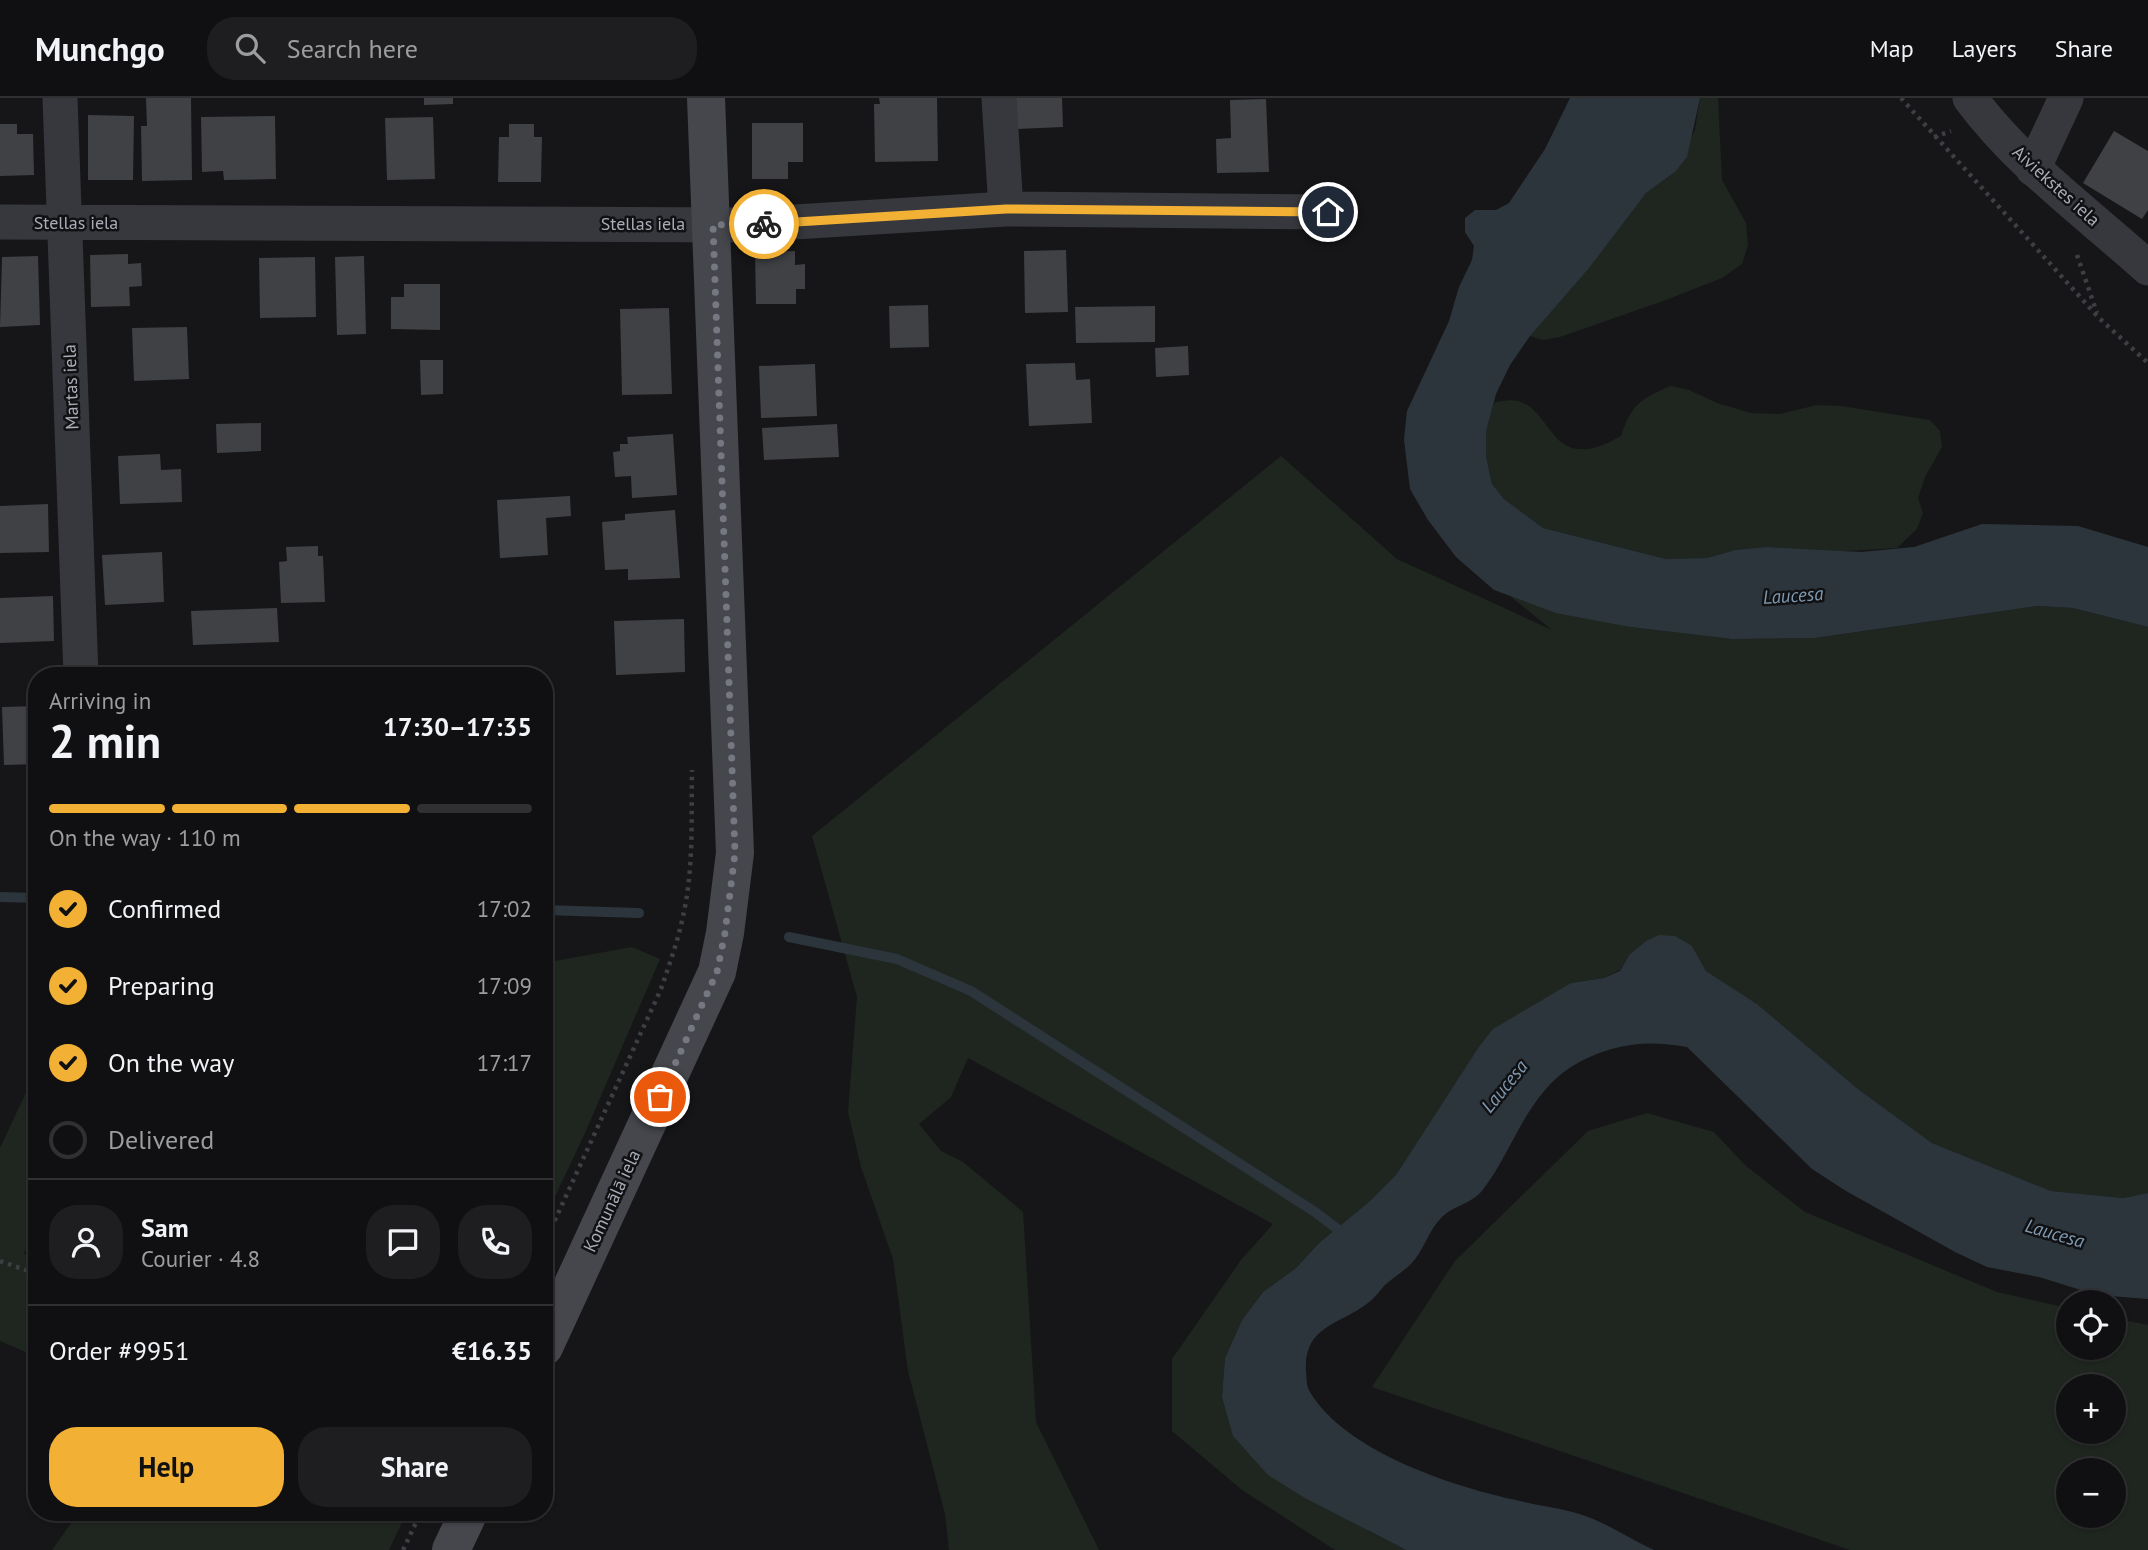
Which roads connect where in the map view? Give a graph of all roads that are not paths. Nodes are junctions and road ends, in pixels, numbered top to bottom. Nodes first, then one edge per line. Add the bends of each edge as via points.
1 (60, 98) edge
2 (706, 98) edge
3 (999, 98) edge
4 (1970, 98) edge
5 (2066, 98) edge
6 (2033, 169) junction
7 (1006, 209) junction
8 (1328, 212) dead end
9 (0, 222) edge
10 (66, 223) junction
11 (713, 225) junction
12 (2148, 268) edge
13 (81, 667) edge
14 (553, 1328) edge
15 (464, 1521) edge
16 (451, 1550) edge

1 - 10 street, Martas iela
2 - 11 street, Komunālā iela
3 - 7 street
4 - 6 street, Aiviekstes iela
5 - 6 street
6 - 12 street, Aiviekstes iela
7 - 8 street, Stellas iela
7 - 11 street, Stellas iela
9 - 10 street, Stellas iela
10 - 11 street, Stellas iela
10 - 13 street, Martas iela
11 - 14 street, Komunālā iela via 735,853 725,933 717,972
15 - 16 street

